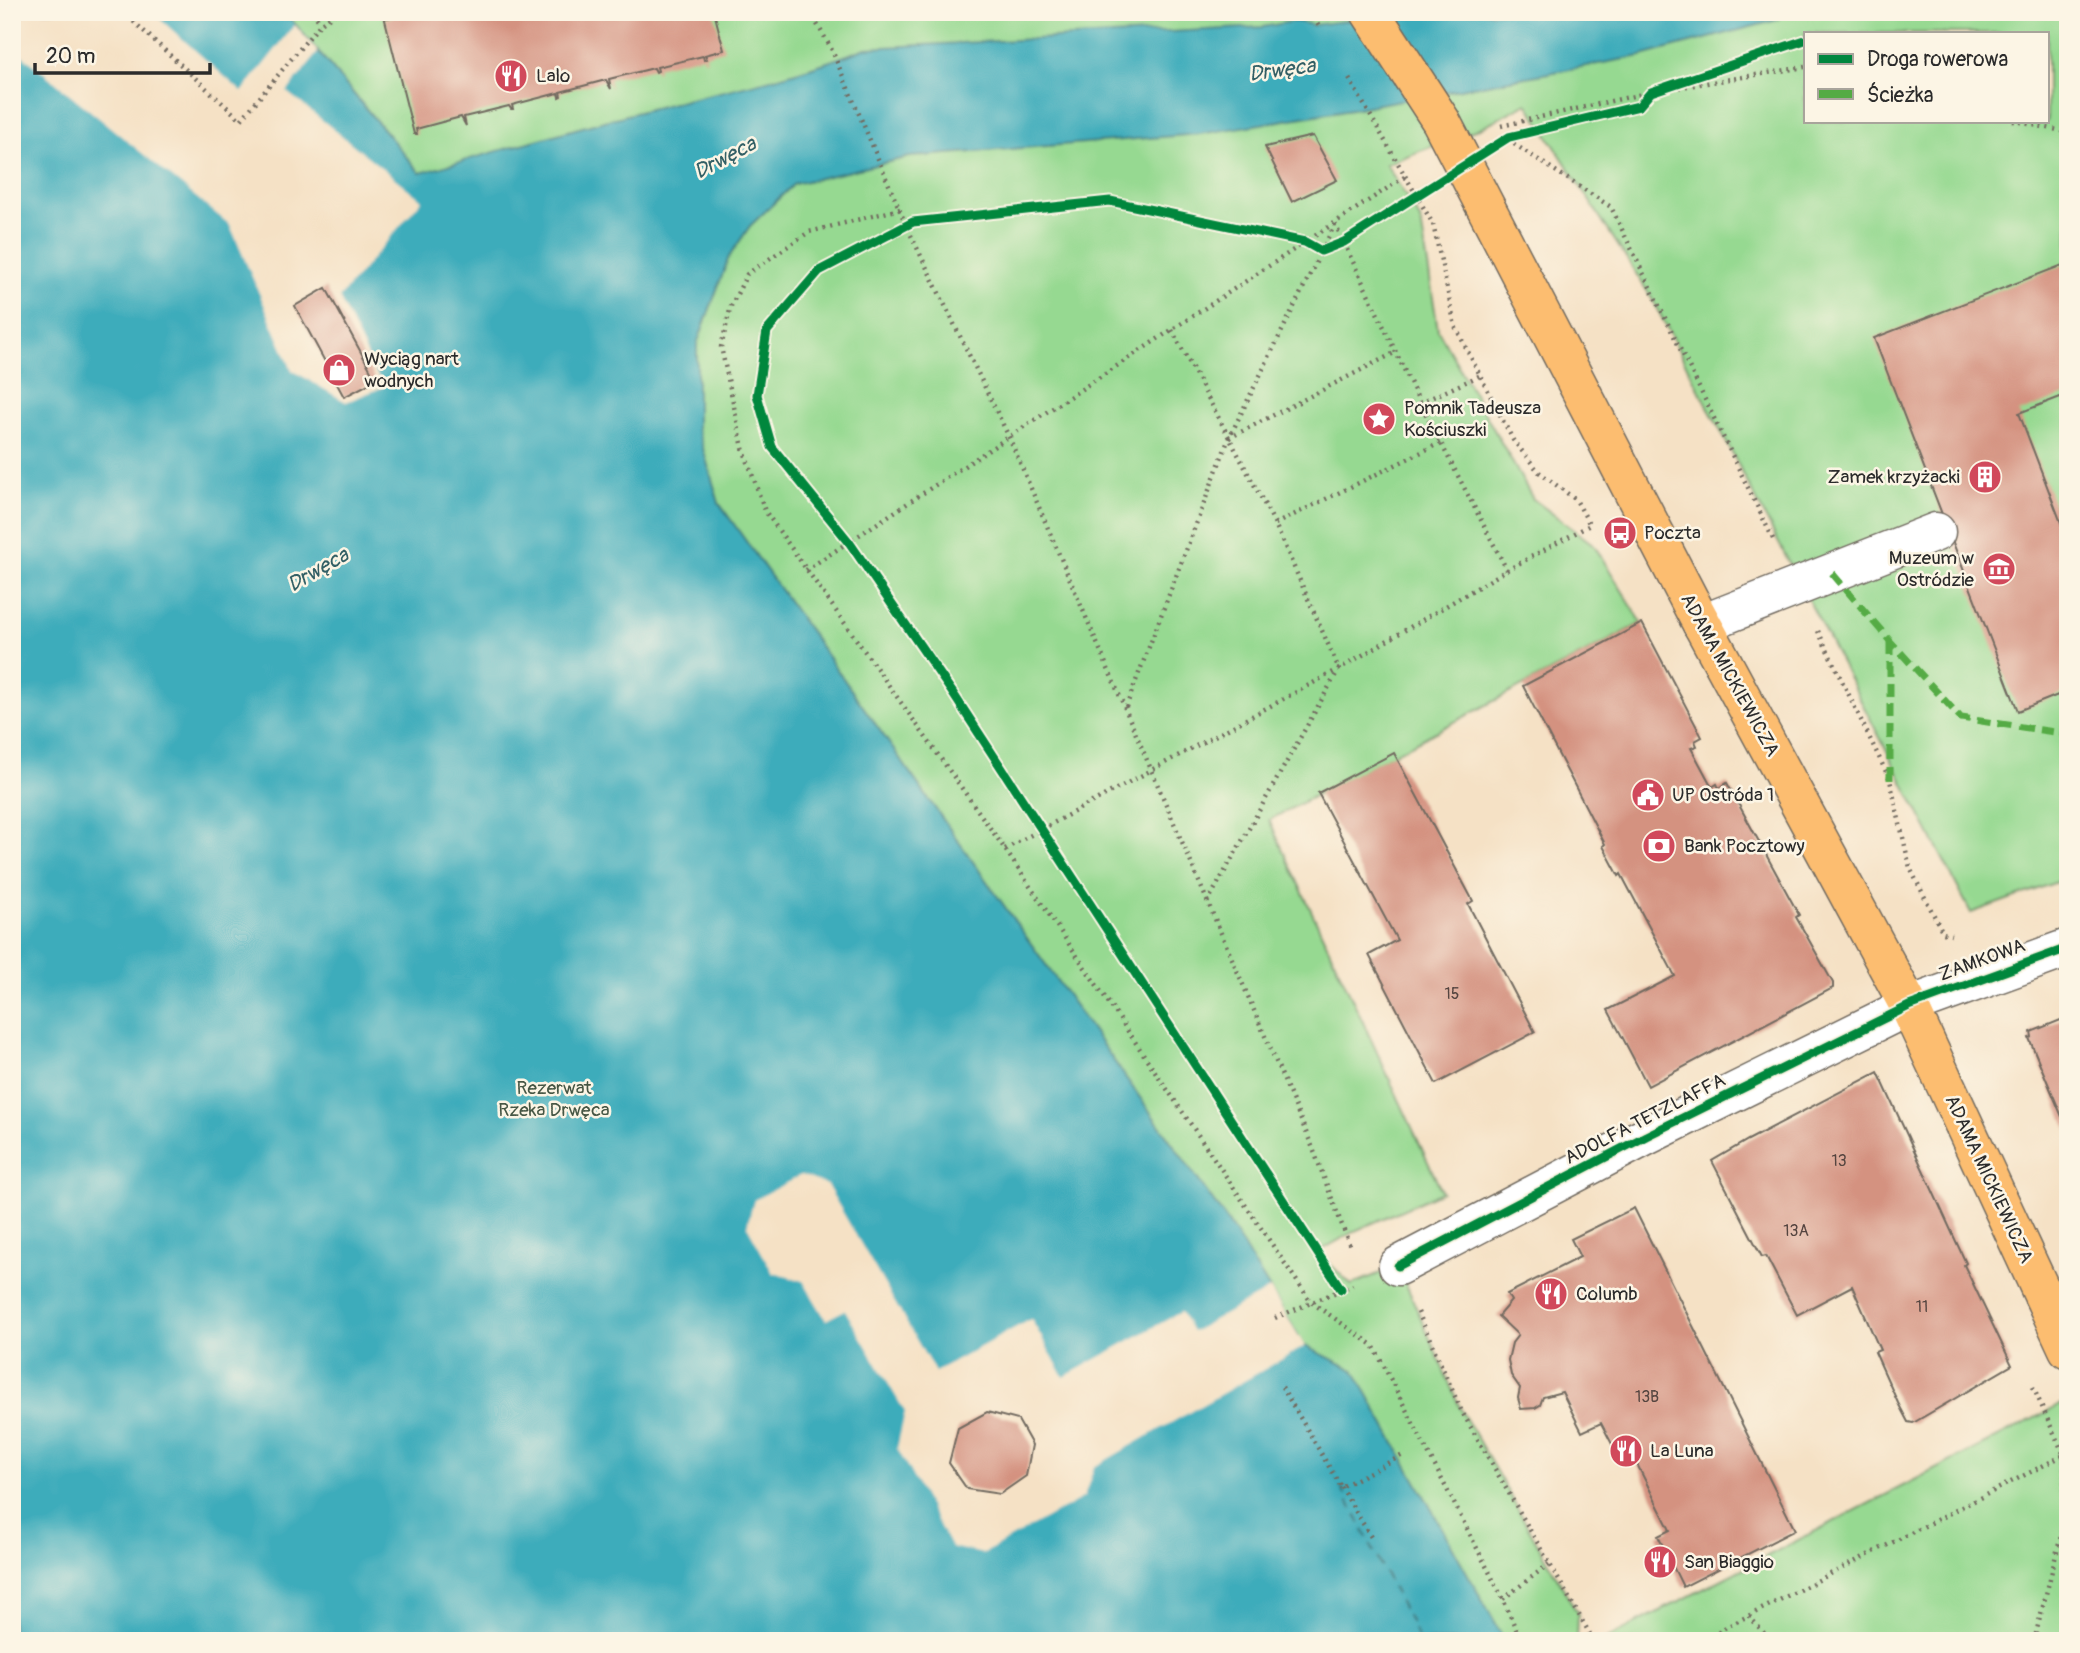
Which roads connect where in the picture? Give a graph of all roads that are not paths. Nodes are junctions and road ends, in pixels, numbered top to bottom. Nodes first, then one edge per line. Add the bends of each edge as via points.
1 (1370, 12) edge
2 (1937, 532) dead end
3 (1702, 624) junction
4 (2068, 948) edge
5 (1909, 1006) junction
6 (1398, 1266) road end
7 (2068, 1349) edge

1 - 3 main road, ADAMA MICKIEWICZA via 1441,121
2 - 3 street
3 - 5 main road, ADAMA MICKIEWICZA
4 - 5 street, ZAMKOWA
5 - 6 street, ADOLFA TETZLAFFA
5 - 7 main road, ADAMA MICKIEWICZA

